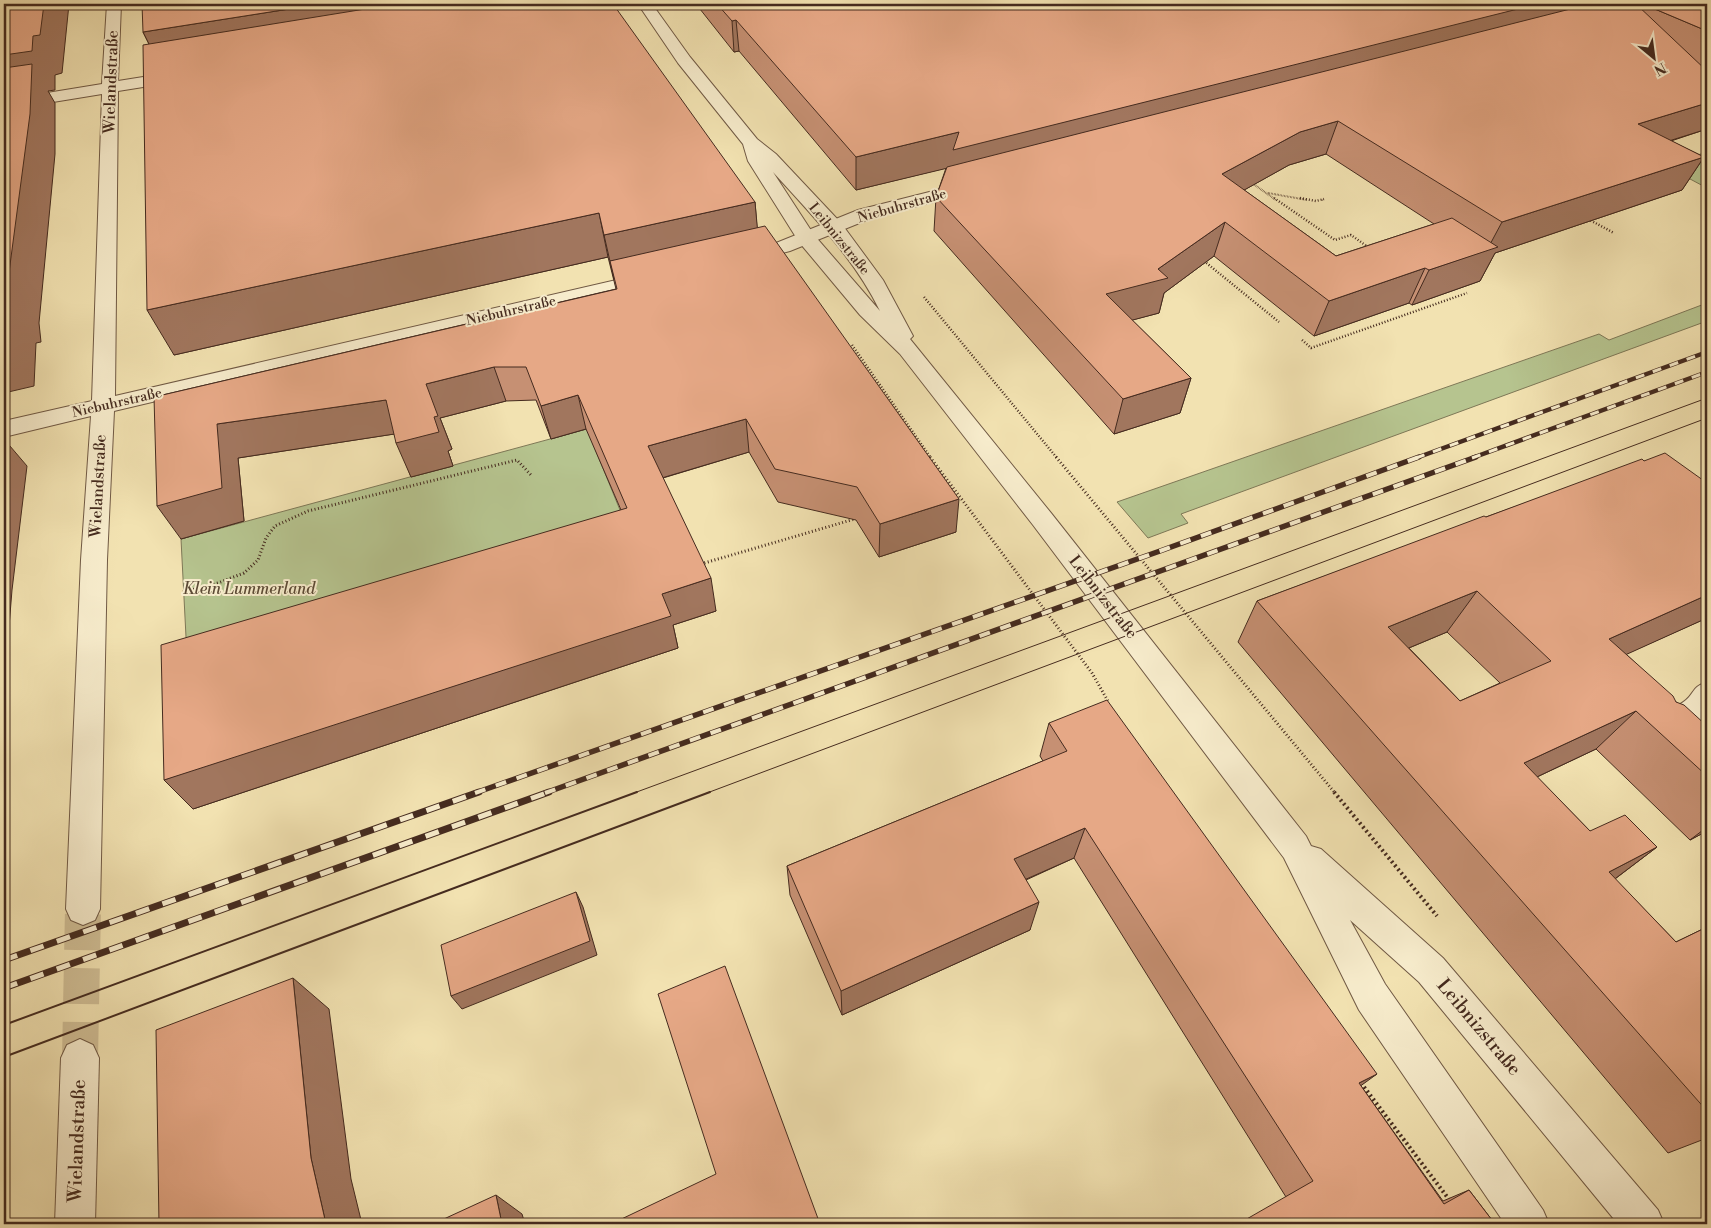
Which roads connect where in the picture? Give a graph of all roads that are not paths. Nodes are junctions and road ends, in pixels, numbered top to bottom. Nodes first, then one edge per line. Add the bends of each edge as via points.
1 (114, 4) edge
2 (645, 4) edge
3 (192, 74) edge
4 (110, 88) junction
5 (4, 105) edge
6 (751, 143) junction
7 (987, 183) edge
8 (834, 227) junction
9 (806, 238) junction
10 (725, 261) edge
11 (666, 275) edge
12 (908, 348) junction
13 (103, 406) junction
14 (4, 429) edge
15 (1701, 698) edge
16 (1707, 727) edge
17 (1644, 733) edge
18 (1295, 847) junction
19 (83, 909) tunnel mouth
20 (80, 1058) tunnel mouth
21 (75, 1224) edge
22 (1529, 1224) edge
23 (1644, 1224) edge

1 - 4 street, Wielandstraße
2 - 6 street, Leibnizstraße via 684,60
3 - 4 street
4 - 5 street
4 - 13 street, Wielandstraße
6 - 8 street, Leibnizstraße via 770,158
6 - 9 street, Leibnizstraße via 757,161
7 - 8 street, Niebuhrstraße via 865,214
8 - 9 street, Niebuhrstraße
8 - 12 street, Leibnizstraße via 873,280
9 - 10 street, Niebuhrstraße via 773,250
9 - 12 street, Leibnizstraße via 867,311
11 - 13 street, Niebuhrstraße
12 - 18 street, Leibnizstraße
13 - 14 street, Niebuhrstraße
13 - 19 street, Wielandstraße via 94,560
15 - 16 lane via 1698,716
15 - 17 lane
18 - 22 street, Leibnizstraße via 1372,997
18 - 23 street, Leibnizstraße via 1431,970
20 - 21 street, Wielandstraße

